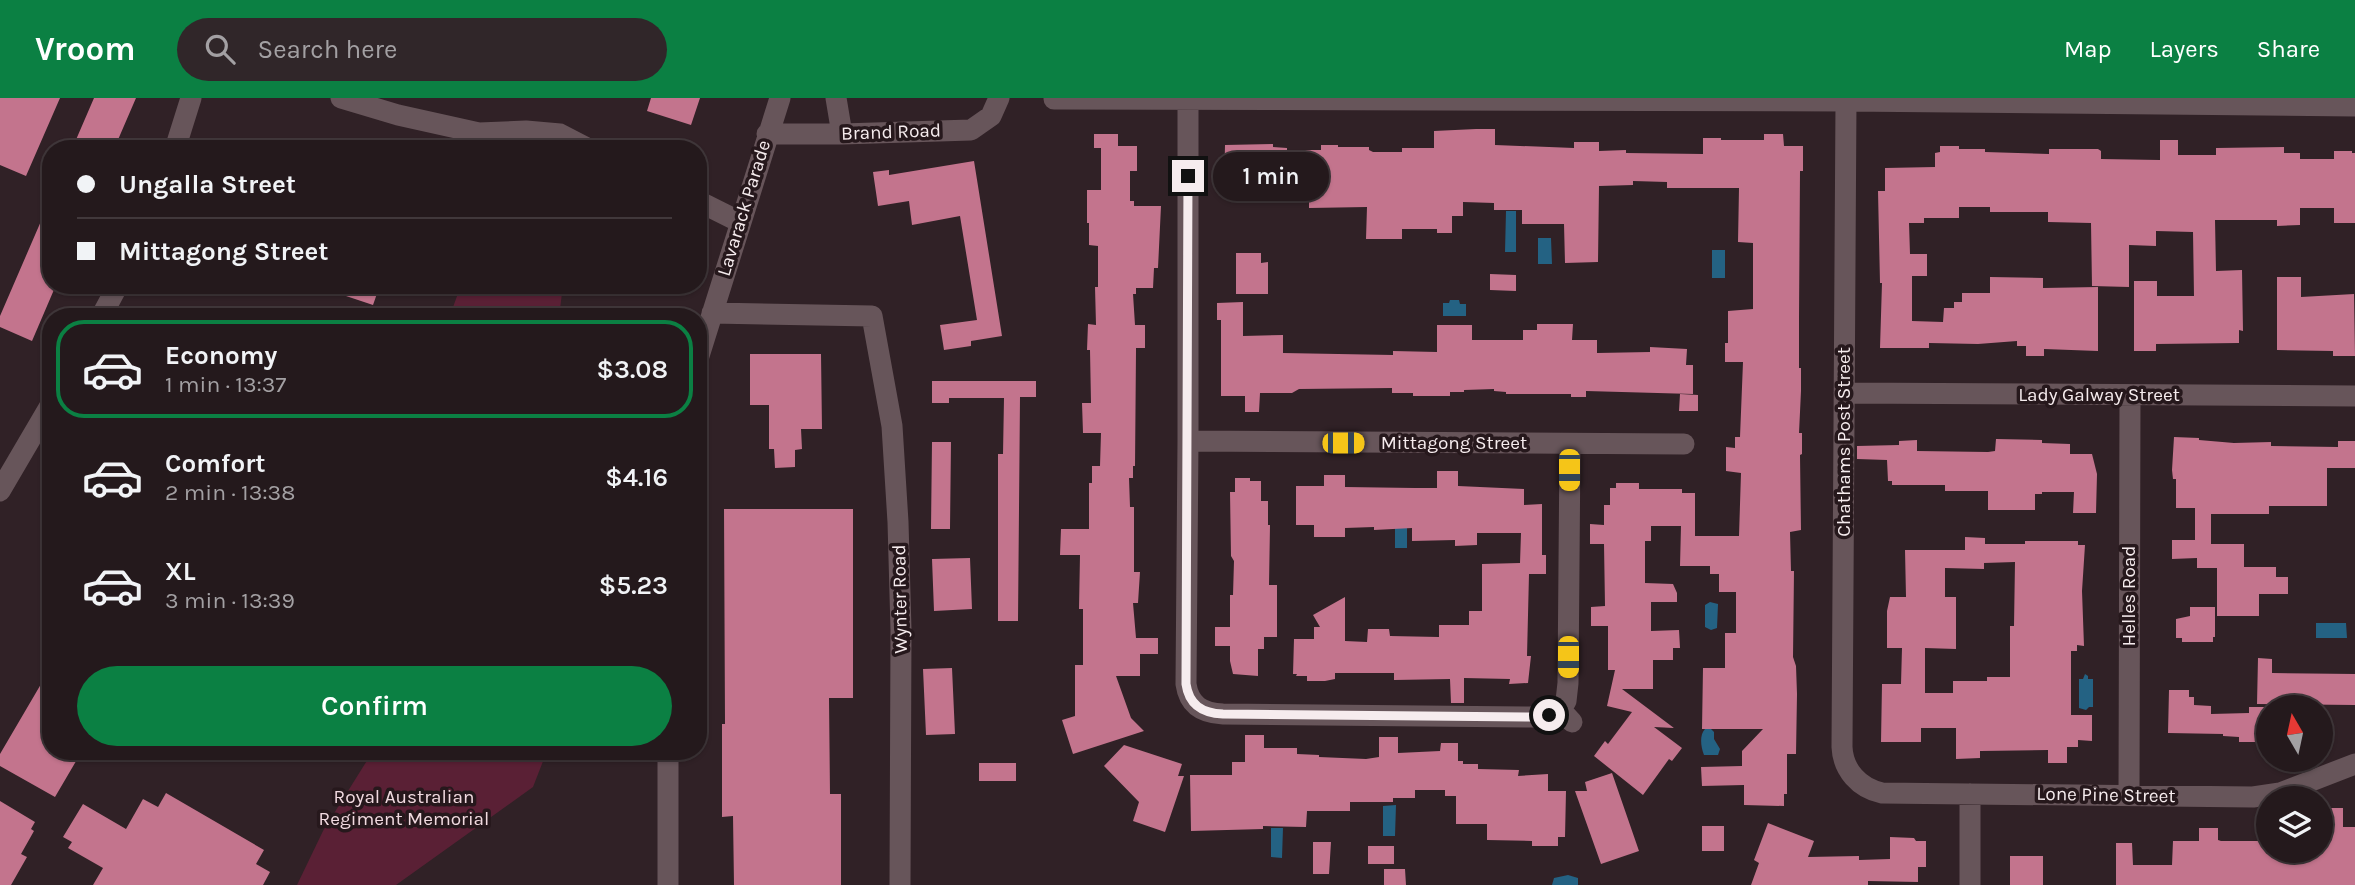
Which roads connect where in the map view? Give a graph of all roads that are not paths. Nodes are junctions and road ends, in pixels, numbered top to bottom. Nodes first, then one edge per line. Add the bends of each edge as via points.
1 (191, 98) edge
2 (341, 98) edge
3 (780, 98) edge
4 (836, 98) edge
5 (999, 98) edge
6 (1188, 98) edge
7 (1054, 99) edge
8 (1846, 101) junction
9 (2355, 106) edge
10 (767, 134) junction
11 (842, 134) junction
12 (178, 140) edge
13 (570, 140) edge
14 (707, 206) edge
15 (740, 222) junction
16 (712, 313) junction
17 (707, 329) edge
18 (1844, 393) junction
19 (2130, 396) junction
20 (2355, 396) edge
21 (42, 419) edge
22 (1188, 442) junction
23 (1570, 444) junction
24 (1684, 444) dead end
25 (0, 491) edge
26 (668, 760) edge
27 (2355, 764) edge
28 (1856, 779) joint
29 (1970, 794) junction
30 (2129, 796) junction
31 (668, 885) edge
32 (900, 885) edge
33 (1970, 885) edge

1 - 12 street
2 - 13 street via 479,133 526,131
3 - 10 street, Lavarack Parade
4 - 11 street
5 - 11 street, Brand Road via 990,116 971,130
6 - 7 street
6 - 8 street
6 - 22 street
8 - 9 street
8 - 18 street, Chathams Post Street
10 - 11 street, Brand Road
10 - 15 street, Lavarack Parade
14 - 15 street
15 - 16 street, Lavarack Parade
16 - 17 street, Lavarack Parade
16 - 32 street, Wynter Road via 872,316 892,426 898,522
18 - 19 street, Lady Galway Street
18 - 28 street, Chathams Post Street via 1842,747 1845,765
19 - 20 street, Lady Galway Street
19 - 30 street, Helles Road
21 - 25 street
22 - 23 street, Mittagong Street
22 - 23 street via 1186,684 1196,706 1215,714 1533,717 1566,716
23 - 24 street, Mittagong Street
26 - 31 street
27 - 30 street, Lone Pine Street via 2271,795
28 - 29 street, Lone Pine Street via 1882,793
29 - 30 street, Lone Pine Street
29 - 33 street

